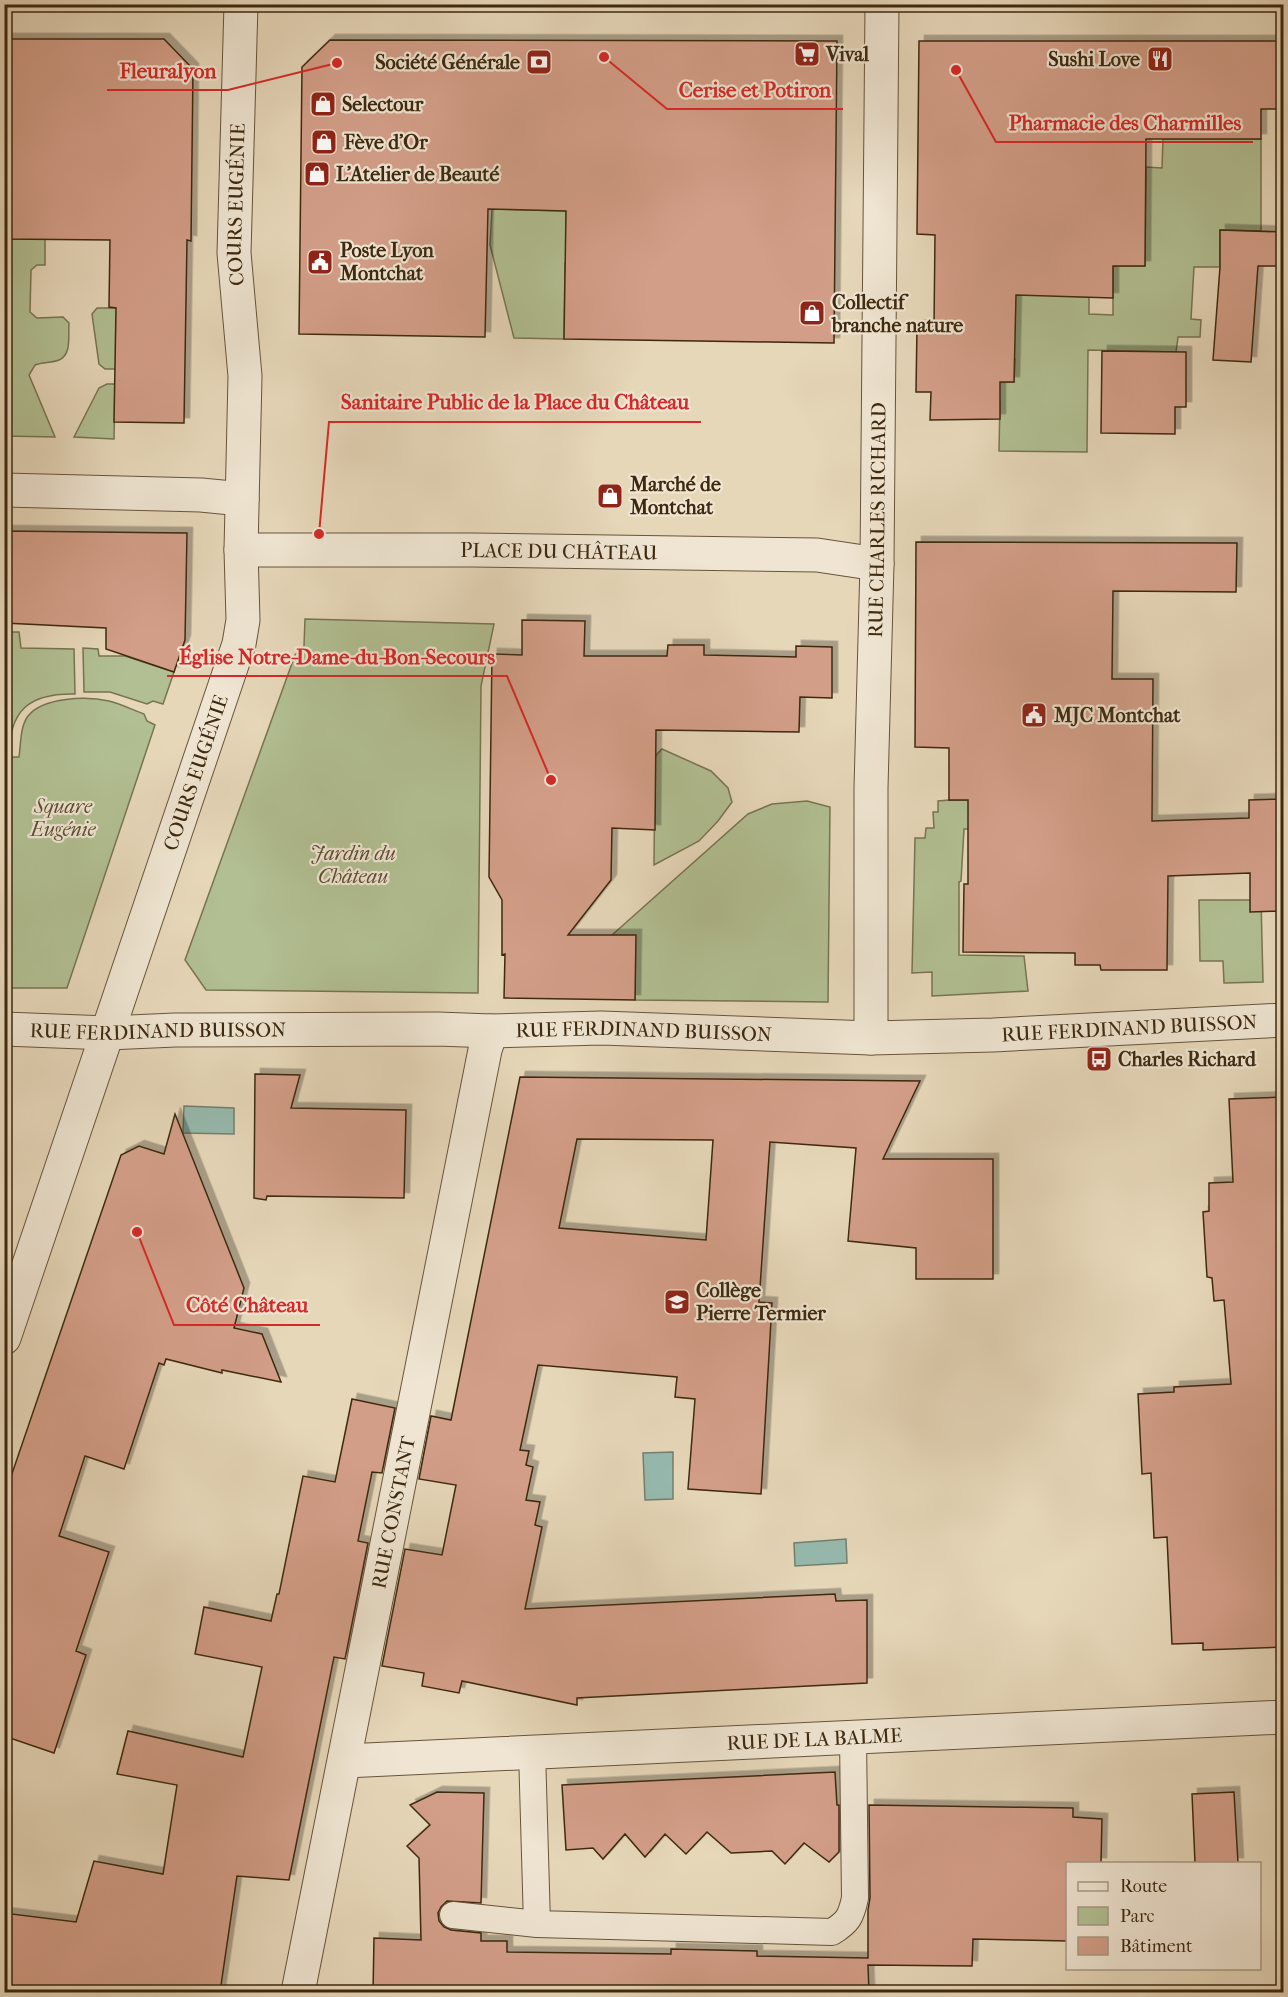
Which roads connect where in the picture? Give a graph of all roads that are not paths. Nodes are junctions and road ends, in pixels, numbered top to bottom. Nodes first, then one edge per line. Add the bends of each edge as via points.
1 (241, 4) edge
2 (882, 4) edge
3 (4, 490) edge
4 (242, 499) junction
5 (241, 550) junction
6 (877, 564) junction
7 (1284, 1020) edge
8 (4, 1029) edge
9 (491, 1031) junction
10 (108, 1033) junction
11 (871, 1038) junction
12 (4, 1338) edge
13 (1284, 1717) edge
14 (853, 1737) junction
15 (532, 1751) junction
16 (345, 1761) junction
17 (453, 1915) dead end
18 (537, 1924) junction
19 (298, 1992) edge

1 - 4 street, COURS EUGÉNIE via 234,254 244,376
2 - 6 street, RUE CHARLES RICHARD
3 - 4 street
4 - 5 street, COURS EUGÉNIE
5 - 6 street, PLACE DU CHÂTEAU via 817,555
5 - 10 street, COURS EUGÉNIE via 243,620 239,644
6 - 11 street, RUE CHARLES RICHARD
7 - 11 street, RUE FERDINAND BUISSON
8 - 10 street, RUE FERDINAND BUISSON
9 - 10 street, RUE FERDINAND BUISSON
9 - 11 street, RUE FERDINAND BUISSON via 602,1028
9 - 16 street, RUE CONSTANT
10 - 12 street, COURS EUGÉNIE
13 - 14 street, RUE DE LA BALME
14 - 15 street, RUE DE LA BALME
14 - 18 lane via 855,1898 852,1914 831,1932
15 - 16 street, RUE DE LA BALME
15 - 18 lane
16 - 19 street, RUE CONSTANT
17 - 18 lane

